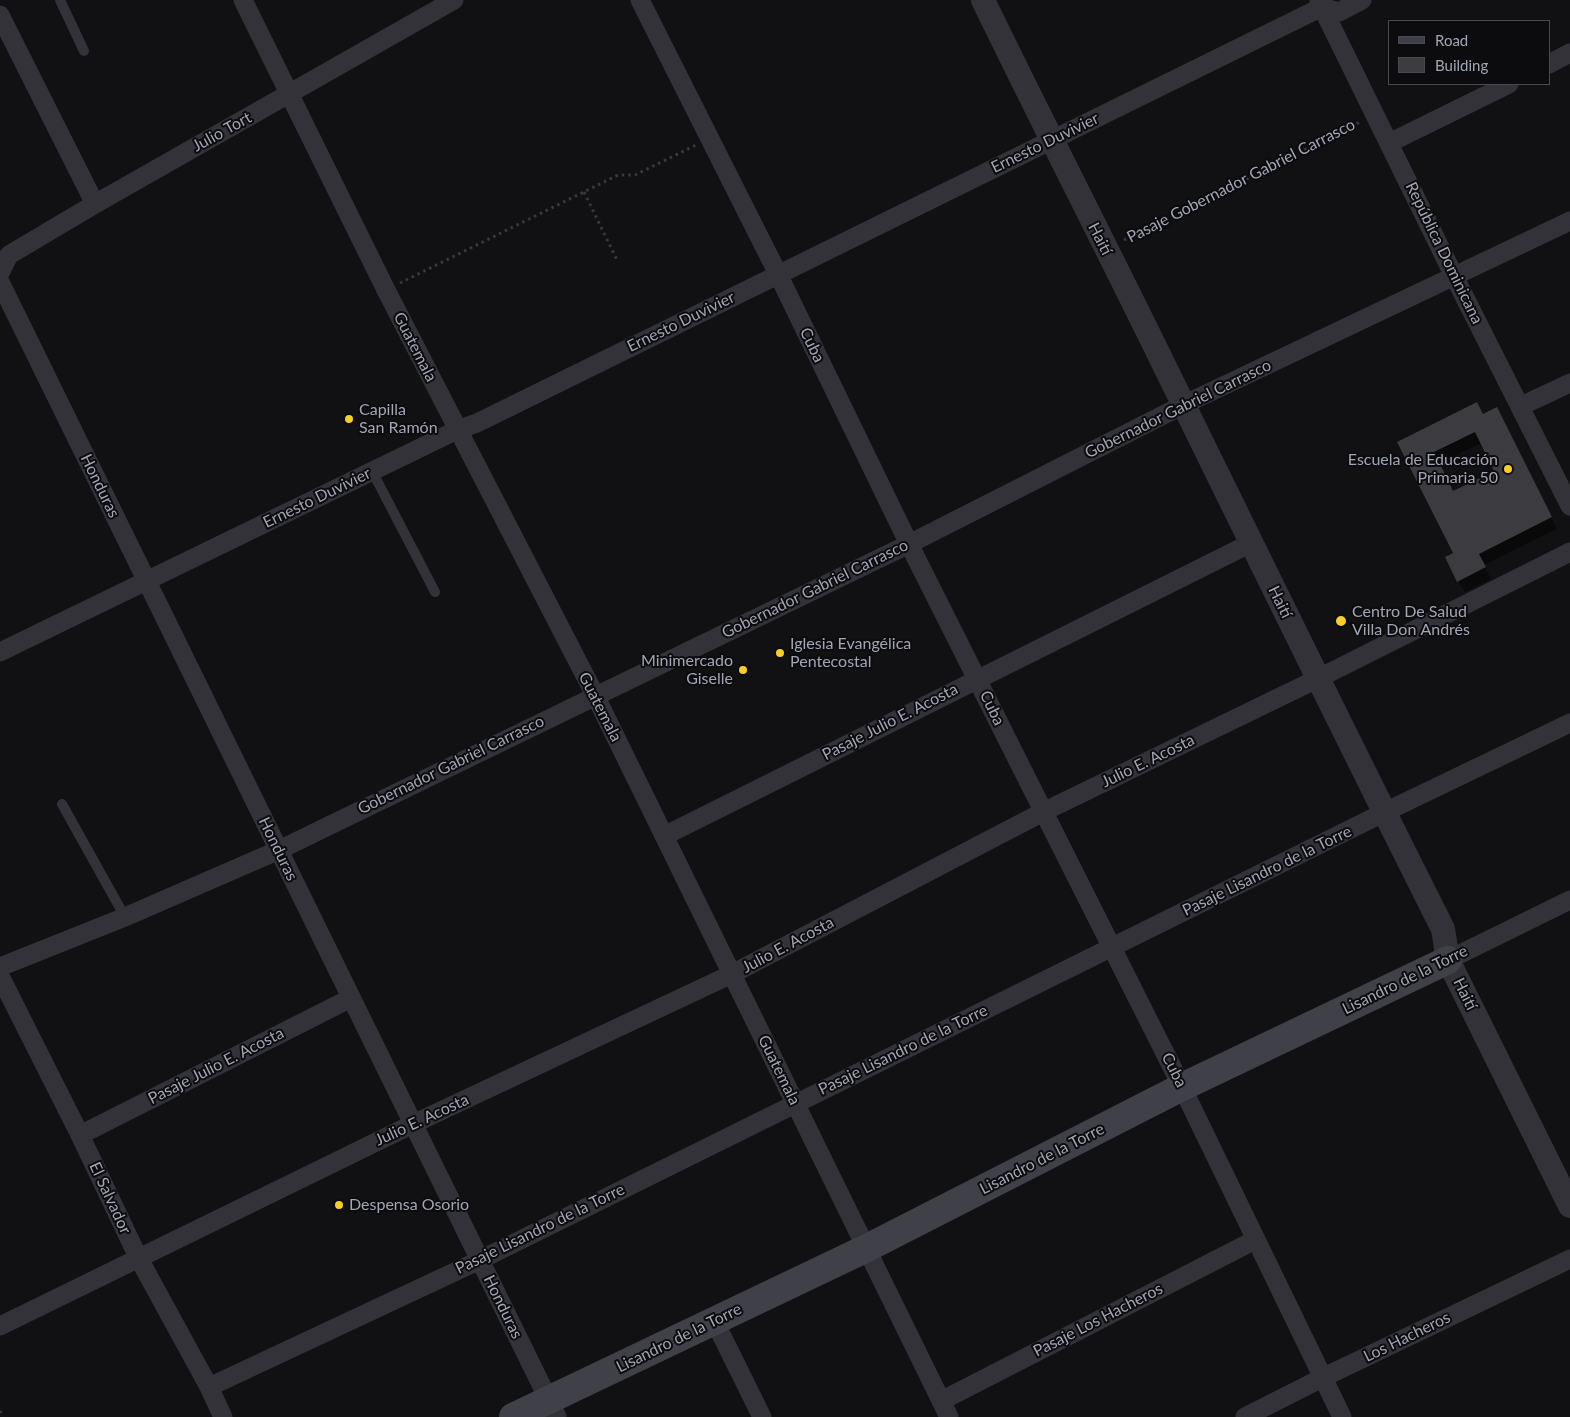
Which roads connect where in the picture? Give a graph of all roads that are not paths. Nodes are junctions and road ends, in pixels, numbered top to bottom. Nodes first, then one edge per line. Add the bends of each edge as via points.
1 (60, 0) edge
2 (243, 0) edge
3 (454, 0) edge
4 (640, 0) edge
5 (983, 0) edge
6 (1362, 0) edge
7 (1320, 4) edge
8 (0, 15) edge
9 (84, 51) dead end
10 (1570, 53) edge
11 (1550, 63) edge
12 (1507, 85) edge
13 (290, 94) junction
14 (1051, 139) junction
15 (1389, 143) junction
16 (95, 204) junction
17 (1570, 221) edge
18 (0, 273) edge
19 (778, 274) junction
20 (1454, 276) junction
21 (0, 282) edge
22 (1570, 383) edge
23 (1183, 405) junction
24 (1521, 406) junction
25 (457, 430) junction
26 (372, 471) junction
27 (1570, 506) edge
28 (1251, 543) junction
29 (909, 544) junction
30 (1570, 552) edge
31 (146, 580) junction
32 (435, 592) dead end
33 (0, 652) edge
34 (1317, 678) junction
35 (977, 679) junction
36 (595, 695) junction
37 (1570, 723) edge
38 (62, 804) dead end
39 (1044, 812) junction
40 (1384, 812) junction
41 (664, 836) junction
42 (279, 850) junction
43 (1570, 900) edge
44 (125, 917) junction
45 (1111, 948) junction
46 (1448, 960) junction
47 (0, 968) edge
48 (732, 974) junction
49 (0, 976) edge
50 (351, 998) junction
51 (1182, 1087) junction
52 (795, 1102) junction
53 (413, 1124) junction
54 (80, 1135) junction
55 (1570, 1206) edge
56 (1255, 1240) junction
57 (866, 1248) junction
58 (138, 1257) junction
59 (1570, 1259) edge
60 (480, 1260) junction
61 (714, 1320) junction
62 (0, 1326) edge
63 (1322, 1378) junction
64 (209, 1387) junction
65 (553, 1409) edge
66 (946, 1409) edge
67 (223, 1417) edge
68 (513, 1417) edge
69 (762, 1417) edge
70 (1245, 1417) edge
71 (1342, 1417) edge

1 - 9 lane
2 - 13 street, Guatemala
3 - 13 street, Julio Tort
4 - 19 street, Cuba
5 - 14 street, Haití
6 - 7 street, Ernesto Duvivier via 1339,12
7 - 14 street, Ernesto Duvivier
7 - 15 street, República Dominicana
8 - 16 street
10 - 11 street
12 - 15 street
13 - 16 street, Julio Tort
13 - 25 street, Guatemala
14 - 19 street, Ernesto Duvivier
14 - 23 street, Haití
15 - 20 street, República Dominicana
16 - 18 street, Julio Tort via 9,255
17 - 20 street, Gobernador Gabriel Carrasco
19 - 25 street, Ernesto Duvivier
19 - 29 street, Cuba
20 - 23 street, Gobernador Gabriel Carrasco
20 - 24 street, República Dominicana
21 - 31 street, Honduras
22 - 24 street
23 - 28 street, Haití
23 - 29 street, Gobernador Gabriel Carrasco
24 - 27 street, República Dominicana
25 - 26 street, Ernesto Duvivier
25 - 36 street, Guatemala
26 - 31 street, Ernesto Duvivier
26 - 32 lane
28 - 34 street, Haití
28 - 35 street, Pasaje Julio E. Acosta
29 - 35 street, Cuba
29 - 36 street, Gobernador Gabriel Carrasco
30 - 34 street, Julio E. Acosta
31 - 33 street, Ernesto Duvivier
31 - 42 street, Honduras
34 - 39 street, Julio E. Acosta
34 - 40 street, Haití
35 - 39 street, Cuba
35 - 41 street, Pasaje Julio E. Acosta
36 - 41 street, Guatemala
36 - 42 street, Gobernador Gabriel Carrasco
37 - 40 street, Pasaje Lisandro de la Torre
38 - 44 lane
39 - 45 street, Cuba
39 - 48 street, Julio E. Acosta
40 - 45 street, Pasaje Lisandro de la Torre
40 - 46 street, Haití via 1442,929
41 - 48 street, Guatemala
42 - 44 street, Gobernador Gabriel Carrasco
42 - 50 street, Honduras
43 - 46 street, Lisandro de la Torre
44 - 47 street, Gobernador Gabriel Carrasco
45 - 51 street, Cuba
45 - 52 street, Pasaje Lisandro de la Torre
46 - 51 main road, Lisandro de la Torre
46 - 55 street, Haití
48 - 52 street, Guatemala
48 - 53 street, Julio E. Acosta
49 - 54 street, El Salvador
50 - 53 street, Honduras
50 - 54 street, Pasaje Julio E. Acosta
51 - 56 street, Cuba
51 - 57 main road, Lisandro de la Torre
52 - 57 street, Guatemala
52 - 60 street, Pasaje Lisandro de la Torre
53 - 58 street, Julio E. Acosta
53 - 60 street, Honduras
54 - 58 street, El Salvador
56 - 63 street, Cuba
56 - 66 street, Pasaje Los Hacheros
57 - 61 main road, Lisandro de la Torre
57 - 66 street, Guatemala
58 - 62 street, Julio E. Acosta
58 - 64 street, El Salvador
59 - 63 street, Los Hacheros
60 - 64 street, Pasaje Lisandro de la Torre
60 - 65 street, Honduras
61 - 65 main road, Lisandro de la Torre
61 - 69 street
63 - 70 street, Los Hacheros
63 - 71 street, Cuba
64 - 67 street, El Salvador
65 - 68 main road, Lisandro de la Torre

